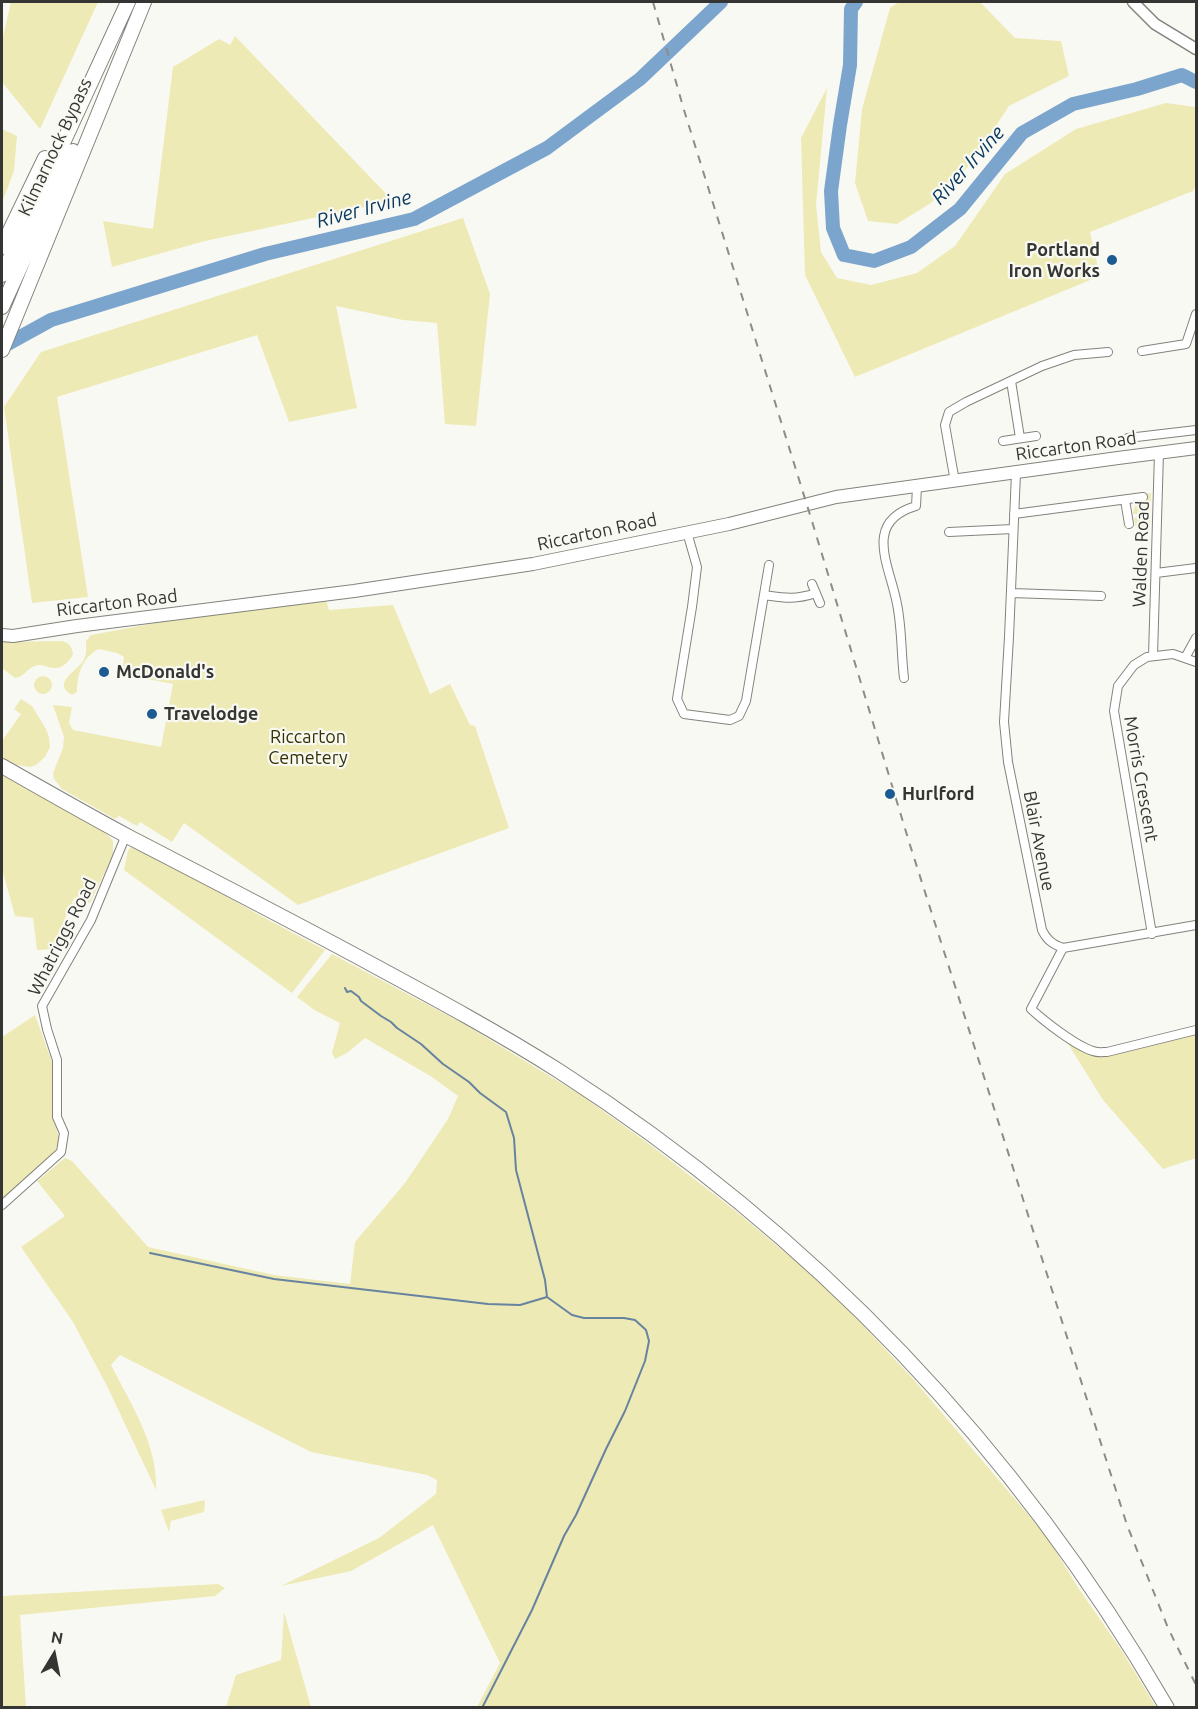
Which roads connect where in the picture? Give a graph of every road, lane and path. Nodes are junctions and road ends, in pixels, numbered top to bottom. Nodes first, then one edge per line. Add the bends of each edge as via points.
1 (127, 2) edge
2 (143, 2) edge
3 (1133, 2) edge
4 (1197, 49) edge
5 (3, 245) edge
6 (2, 274) edge
7 (2, 305) edge
8 (1197, 315) edge
9 (2, 350) edge
10 (1142, 351) dead end
11 (1108, 352) dead end
12 (1011, 381) junction
13 (1197, 430) edge
14 (1036, 436) dead end
15 (1020, 438) junction
16 (1128, 438) dead end
17 (1003, 441) dead end
18 (1197, 448) edge
19 (1159, 453) junction
20 (1016, 473) junction
21 (955, 482) junction
22 (917, 487) junction
23 (1143, 498) dead end
24 (1125, 500) junction
25 (1014, 514) junction
26 (1129, 524) dead end
27 (1013, 529) junction
28 (949, 531) dead end
29 (687, 532) junction
30 (769, 565) dead end
31 (1197, 568) edge
32 (1156, 573) junction
33 (812, 584) dead end
34 (816, 593) junction
35 (1011, 593) junction
36 (764, 595) junction
37 (1101, 596) dead end
38 (820, 603) dead end
39 (2, 635) edge
40 (1197, 638) edge
41 (1152, 656) junction
42 (1185, 658) junction
43 (1197, 662) edge
44 (904, 678) dead end
45 (2, 766) edge
46 (126, 835) junction
47 (1197, 925) edge
48 (1152, 934) junction
49 (1063, 948) junction
50 (1197, 1030) edge
51 (2, 1205) edge
52 (1167, 1707) edge

1 - 5 highway
1 - 6 highway, Kilmarnock Bypass
2 - 7 highway, Kilmarnock Bypass
2 - 9 highway
3 - 4 main road via 1155,24
8 - 10 street via 1186,344
11 - 12 street via 1074,355
12 - 15 street
12 - 21 street via 949,412 945,425
13 - 16 street, Riccarton Road
14 - 15 street
15 - 17 street
18 - 19 main road, Riccarton Road
19 - 20 main road, Riccarton Road
19 - 32 street, Walden Road
20 - 21 main road, Riccarton Road
20 - 25 street, Blair Avenue
21 - 22 main road, Riccarton Road
22 - 29 main road, Riccarton Road via 836,497
22 - 44 street via 916,506 891,520 883,549 897,604
23 - 24 street
24 - 25 street
24 - 26 street
25 - 27 street, Blair Avenue
27 - 28 street
27 - 35 street, Blair Avenue
29 - 36 street via 697,567 677,699 684,714 730,720 739,716 746,701
29 - 39 main road, Riccarton Road via 533,564 416,582
30 - 36 street
31 - 32 street
32 - 41 street, Walden Road
33 - 34 street
34 - 36 street via 800,598
34 - 38 street
35 - 37 street
35 - 49 street, Blair Avenue via 1004,722 1008,762 1042,930 1047,939
40 - 42 street
41 - 42 street via 1173,654
41 - 48 street, Morris Crescent via 1134,665 1118,686 1113,711
42 - 43 street
45 - 46 highway
46 - 51 street, Whatriggs Road via 91,920 42,1006 57,1060 57,1117 64,1133 61,1152
46 - 52 highway via 507,1039 656,1137 759,1218 881,1331 962,1418 1072,1559
47 - 48 street
48 - 49 street
49 - 50 street via 1031,1009 1084,1047 1107,1052

